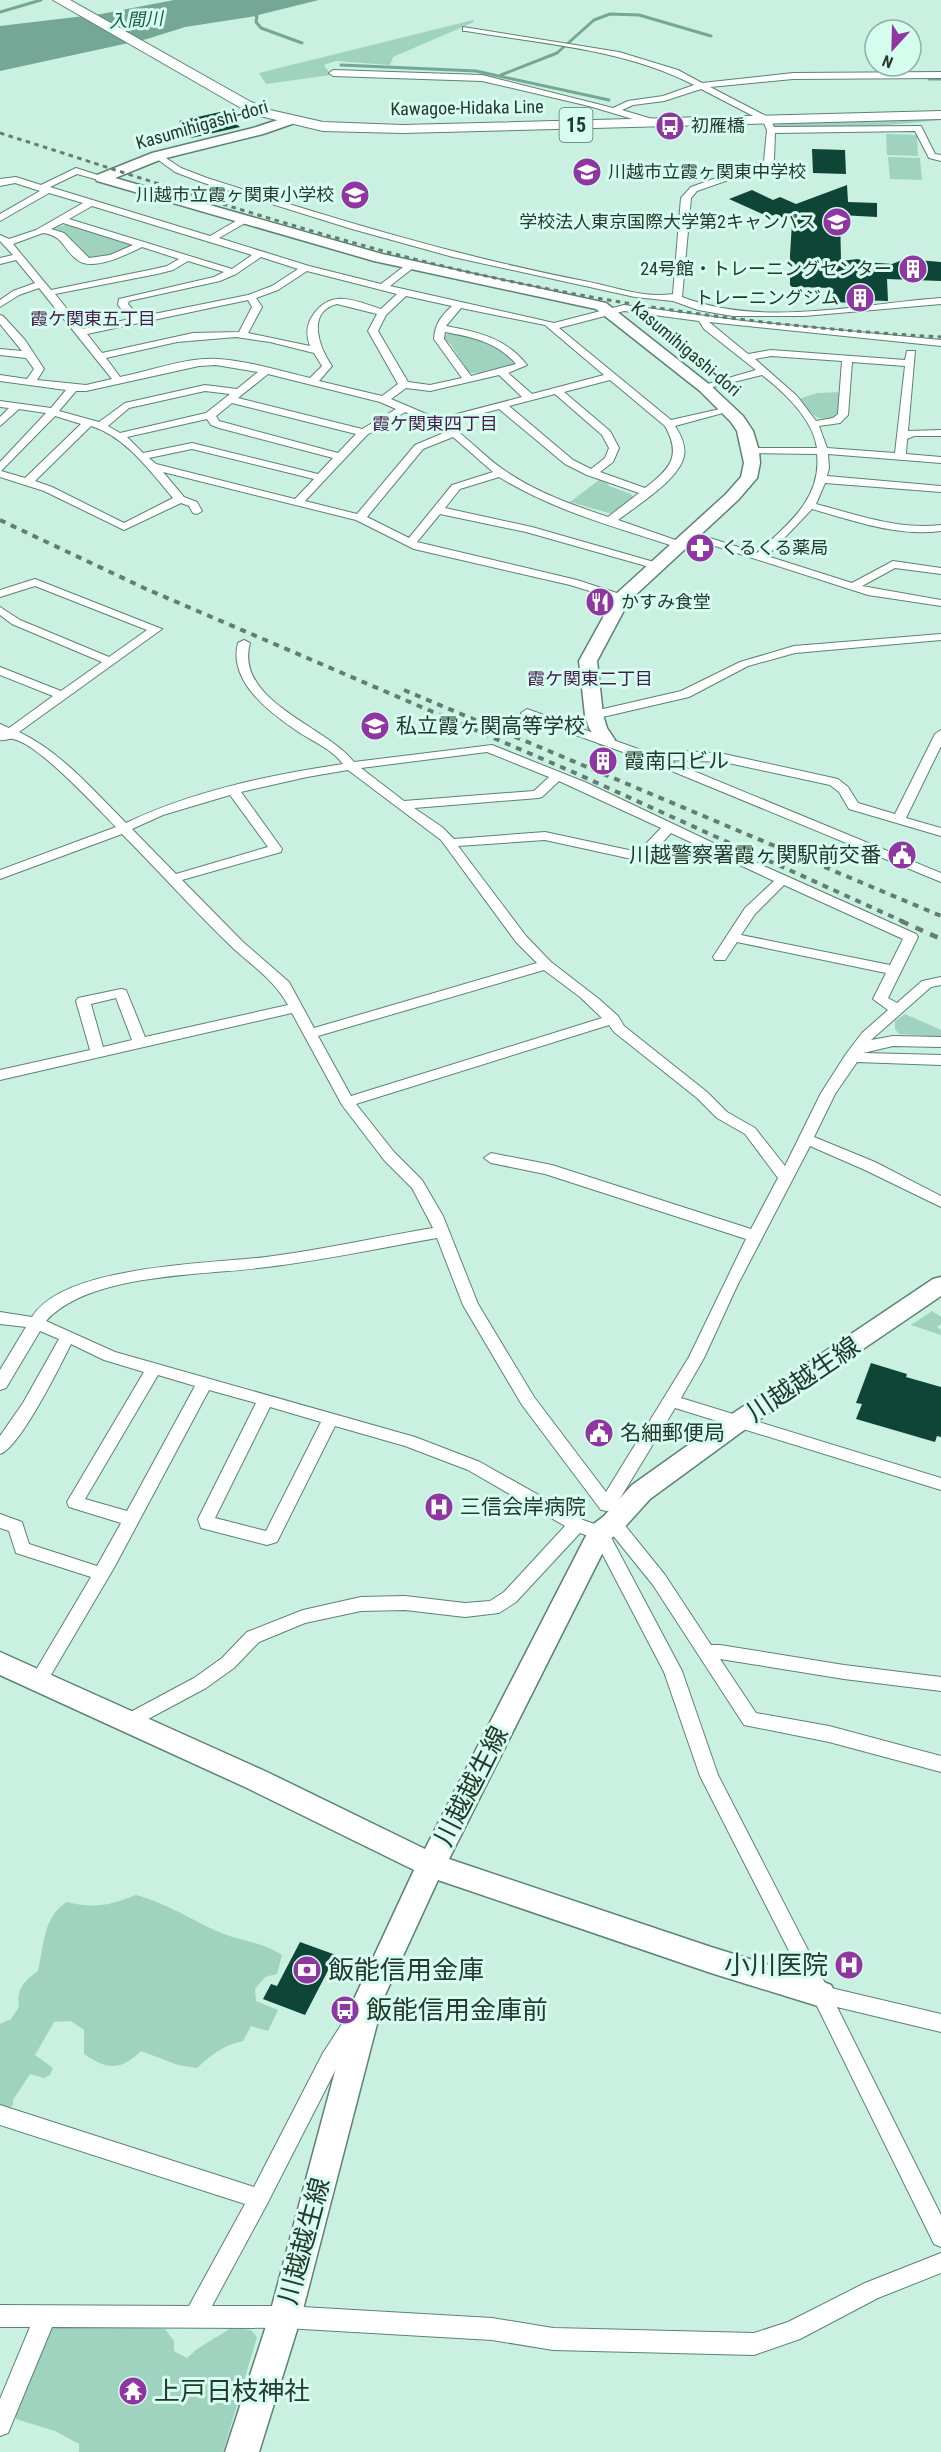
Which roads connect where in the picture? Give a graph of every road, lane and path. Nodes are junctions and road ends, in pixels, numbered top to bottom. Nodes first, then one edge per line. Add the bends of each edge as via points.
1 (60, 0) edge
2 (466, 29) dead end
3 (333, 73) dead end
4 (941, 75) edge
5 (704, 85) junction
6 (615, 110) junction
7 (941, 115) edge
8 (287, 121) junction
9 (656, 123) junction
10 (769, 125) junction
11 (158, 156) junction
12 (941, 158) edge
13 (102, 178) junction
14 (0, 183) edge
15 (45, 189) junction
16 (90, 203) junction
17 (0, 218) edge
18 (62, 219) junction
19 (244, 220) junction
20 (44, 230) junction
21 (211, 239) junction
22 (4, 240) edge
23 (142, 244) junction
24 (259, 254) junction
25 (17, 257) junction
26 (187, 258) junction
27 (0, 261) edge
28 (410, 266) junction
29 (306, 267) junction
30 (233, 272) junction
31 (40, 285) junction
32 (383, 287) junction
33 (48, 293) junction
34 (404, 293) junction
35 (250, 297) junction
36 (675, 298) junction
37 (941, 301) edge
38 (0, 304) edge
39 (459, 304) junction
40 (610, 311) junction
41 (383, 313) junction
42 (0, 318) edge
43 (702, 318) junction
44 (137, 321) junction
45 (554, 326) junction
46 (440, 328) junction
47 (81, 332) junction
48 (242, 335) junction
49 (912, 340) junction
50 (941, 343) edge
51 (316, 351) junction
52 (0, 352) edge
53 (30, 355) junction
54 (100, 356) junction
55 (744, 358) junction
56 (847, 358) junction
57 (910, 363) junction
58 (266, 371) junction
59 (501, 372) junction
60 (762, 372) junction
61 (613, 376) junction
62 (0, 378) edge
63 (468, 379) junction
64 (118, 381) junction
65 (30, 382) junction
66 (312, 382) junction
67 (404, 385) junction
68 (73, 388) junction
69 (705, 388) junction
70 (556, 390) junction
71 (240, 392) junction
72 (529, 397) junction
73 (231, 400) junction
74 (384, 400) junction
75 (0, 404) edge
76 (501, 405) junction
77 (18, 406) junction
78 (405, 408) junction
79 (729, 410) junction
80 (53, 412) junction
81 (210, 415) junction
82 (436, 422) junction
83 (0, 423) edge
84 (88, 423) junction
85 (669, 424) junction
86 (814, 424) junction
87 (101, 426) junction
88 (363, 433) junction
89 (454, 433) junction
90 (941, 433) edge
91 (118, 436) junction
92 (901, 438) junction
93 (752, 451) junction
94 (824, 451) junction
95 (142, 456) junction
96 (340, 457) junction
97 (900, 457) junction
98 (941, 460) edge
99 (152, 466) junction
100 (0, 468) edge
101 (501, 473) junction
102 (591, 473) junction
103 (0, 474) edge
104 (321, 478) junction
105 (821, 479) junction
106 (27, 483) junction
107 (941, 489) edge
108 (647, 492) junction
109 (180, 499) junction
110 (297, 503) junction
111 (809, 505) junction
112 (437, 510) junction
113 (197, 511) dead end
114 (360, 518) junction
115 (610, 521) junction
116 (941, 528) edge
117 (685, 540) junction
118 (411, 543) junction
119 (760, 556) junction
120 (657, 566) junction
121 (941, 571) edge
122 (853, 587) junction
123 (0, 594) edge
124 (622, 598) junction
125 (941, 603) edge
126 (0, 610) edge
127 (16, 622) junction
128 (0, 629) edge
129 (941, 637) edge
130 (244, 643) dead end
131 (111, 662) junction
132 (0, 671) edge
133 (63, 696) junction
134 (527, 713) dead end
135 (594, 715) junction
136 (3, 733) edge
137 (941, 734) edge
138 (606, 740) junction
139 (650, 757) junction
140 (351, 766) junction
141 (557, 776) junction
142 (233, 790) junction
143 (402, 805) junction
144 (898, 820) junction
145 (669, 827) junction
146 (125, 828) junction
147 (941, 832) edge
148 (451, 843) junction
149 (0, 876) edge
150 (941, 878) edge
151 (171, 879) junction
152 (782, 880) junction
153 (733, 937) junction
154 (720, 957) dead end
155 (546, 965) junction
156 (894, 970) junction
157 (941, 981) edge
158 (297, 1007) junction
159 (898, 1010) junction
160 (613, 1019) junction
161 (311, 1033) junction
162 (941, 1042) edge
163 (140, 1043) junction
164 (855, 1052) junction
165 (98, 1053) junction
166 (941, 1060) edge
167 (0, 1075) edge
168 (347, 1102) junction
169 (806, 1139) junction
170 (491, 1158) dead end
171 (786, 1178) junction
172 (941, 1202) edge
173 (441, 1232) junction
174 (754, 1236) junction
175 (941, 1285) edge
176 (0, 1318) edge
177 (35, 1323) junction
178 (68, 1336) junction
179 (154, 1368) junction
180 (2, 1376) edge
181 (205, 1383) junction
182 (265, 1401) junction
183 (671, 1401) junction
184 (331, 1419) junction
185 (738, 1422) junction
186 (0, 1448) edge
187 (941, 1484) edge
188 (131, 1519) junction
189 (0, 1521) edge
190 (599, 1522) junction
191 (101, 1574) junction
192 (706, 1653) junction
193 (0, 1663) edge
194 (39, 1680) junction
195 (941, 1684) edge
196 (129, 1721) junction
197 (941, 1764) edge
198 (431, 1865) junction
199 (821, 1994) junction
200 (370, 1997) junction
201 (941, 2023) edge
202 (0, 2115) edge
203 (259, 2199) junction
204 (941, 2237) edge
205 (941, 2263) edge
206 (0, 2316) edge
207 (45, 2316) junction
208 (285, 2317) junction
209 (194, 2318) junction
210 (0, 2425) edge
211 (242, 2452) edge

1 - 8 main road, Kawagoe-Hidaka Line / 15 via 219,90
2 - 5 street via 601,49
3 - 6 street via 482,78
4 - 5 street via 793,76
5 - 6 street
5 - 10 street
6 - 9 street
7 - 10 main road, Kawagoe-Hidaka Line / 15
8 - 9 main road, Kawagoe-Hidaka Line / 15 via 377,129
8 - 11 street, Kasumihigashi-dori
9 - 10 main road, Kawagoe-Hidaka Line / 15
10 - 12 street via 918,128 932,156
10 - 36 street via 768,163 694,189 686,198
11 - 13 street, Kasumihigashi-dori
11 - 36 street via 178,170 204,180 450,254 602,288
13 - 15 street via 76,171
13 - 19 street, Kasumihigashi-dori
14 - 15 street via 10,179
15 - 16 street
15 - 17 street
16 - 18 street
16 - 21 street
18 - 20 street
18 - 23 street
19 - 21 street
19 - 28 street, Kasumihigashi-dori
20 - 22 street via 27,238
20 - 23 street via 61,235 88,261 112,257
21 - 24 street
22 - 25 street
23 - 26 street
24 - 29 street
24 - 30 street
25 - 27 street
25 - 31 street
26 - 30 street
26 - 33 street via 170,268
28 - 32 street
28 - 40 street, Kasumihigashi-dori via 591,303
29 - 32 street
29 - 35 street via 275,288
30 - 44 street via 203,283 126,299 123,305
31 - 33 street
31 - 38 street via 15,293
32 - 34 street
33 - 47 street
34 - 39 street
34 - 41 street
35 - 44 street
35 - 48 street via 257,307
36 - 37 street via 684,304 720,310 786,315
39 - 45 street
39 - 46 street
40 - 43 street via 624,308
40 - 45 street
40 - 69 street, Kasumihigashi-dori
41 - 51 street via 329,303 311,330
41 - 67 street via 373,332
42 - 53 street
43 - 49 street
43 - 55 street via 706,327
44 - 47 street
45 - 61 street
46 - 59 street via 501,343 522,365
46 - 63 street via 440,339
47 - 54 street
48 - 51 street
48 - 54 street via 197,335
49 - 50 street
49 - 57 street
51 - 66 street via 327,368
52 - 53 street
53 - 65 street via 39,369
54 - 64 street
55 - 56 street via 771,353
55 - 60 street
56 - 57 street
56 - 86 street via 843,415 836,421
57 - 92 street
58 - 64 street via 228,363 199,363
58 - 66 street
58 - 71 street
59 - 63 street
59 - 72 street
60 - 69 street
60 - 86 street via 795,399
61 - 70 street
61 - 85 street
62 - 65 street
63 - 67 street via 430,388
64 - 68 street
65 - 68 street
66 - 74 street
67 - 74 street
68 - 80 street
69 - 79 street, Kasumihigashi-dori
70 - 72 street
70 - 102 street via 606,434 614,448 613,457
71 - 73 street
71 - 87 street via 206,388 125,406
72 - 76 street
73 - 81 street
73 - 88 street
74 - 78 street
75 - 77 street
76 - 82 street
76 - 102 street via 569,462
77 - 80 street
77 - 83 street
78 - 82 street
78 - 88 street
79 - 85 street
79 - 93 street, Kasumihigashi-dori via 745,431
80 - 84 street
80 - 100 street
81 - 91 street
81 - 96 street via 223,426
82 - 89 street
84 - 87 street
84 - 106 street
85 - 108 street via 677,436 677,467
86 - 94 street
87 - 91 street
88 - 96 street
89 - 101 street
89 - 114 street via 419,447
90 - 92 street via 913,433
91 - 95 street
92 - 97 street
93 - 94 street
93 - 117 street via 749,478
94 - 97 street
94 - 105 street
95 - 99 street
95 - 104 street via 192,446
96 - 104 street
97 - 98 street
99 - 109 street
99 - 110 street
101 - 112 street via 456,487
101 - 115 street via 544,498
102 - 108 street
103 - 106 street
104 - 110 street
105 - 107 street
105 - 111 street
106 - 109 street via 48,489 124,527
108 - 115 street
109 - 113 street via 193,504
110 - 114 street
111 - 116 street via 904,529
111 - 119 street
112 - 118 street
112 - 120 street via 528,529
114 - 118 street
115 - 117 street
117 - 119 street
117 - 120 street
118 - 124 street via 573,582
119 - 122 street
120 - 124 street
121 - 122 street via 893,564
122 - 125 street
123 - 131 street via 35,582 156,629
124 - 135 street via 588,661
126 - 127 street
127 - 128 street
127 - 131 street
129 - 135 street via 794,650 744,664 685,694
130 - 140 street via 241,669 254,687 282,714 337,749
131 - 133 street
132 - 133 street
133 - 136 street
134 - 138 street
135 - 138 street
136 - 146 street via 50,755
137 - 144 street
138 - 139 street
139 - 144 street via 715,757 834,782 853,806
139 - 150 street
140 - 141 street via 488,748
140 - 142 street
140 - 143 street
141 - 143 street via 538,794
141 - 145 street
142 - 146 street via 159,812
142 - 151 street via 276,849
143 - 148 street
144 - 147 street
145 - 148 street via 641,857 545,836
145 - 152 street
146 - 149 street
146 - 151 street
148 - 155 street via 521,939
151 - 158 street via 280,980
152 - 153 street via 750,911
152 - 156 street via 911,937
153 - 154 street
153 - 156 street
155 - 160 street
155 - 161 street
156 - 159 street via 880,999
157 - 159 street via 927,984
158 - 161 street
158 - 163 street
159 - 164 street via 867,1036
160 - 168 street
160 - 171 street via 619,1029 723,1115 750,1131
161 - 168 street
162 - 164 street via 893,1041
163 - 165 street
163 - 165 street via 121,993 83,1001
164 - 166 street
164 - 169 street via 828,1093
165 - 167 street
168 - 173 street via 389,1156 417,1184
169 - 171 street
169 - 172 street
170 - 174 street via 547,1169
171 - 174 street
173 - 177 street via 266,1262 158,1271 81,1290 52,1304
173 - 190 street via 471,1305
174 - 183 street via 696,1358
175 - 185 street, 川越越生線
176 - 177 street
177 - 178 street
177 - 180 street
178 - 179 street via 110,1356
178 - 186 street via 40,1390
179 - 181 street
179 - 188 street via 75,1502
181 - 182 street
181 - 188 street
182 - 184 street
182 - 184 street via 207,1522 271,1537
183 - 185 street
183 - 190 street
184 - 190 street via 409,1441
185 - 187 street
185 - 190 street, 川越越生線
188 - 191 street
189 - 191 street via 16,1527 22,1548
190 - 192 street via 659,1580
190 - 196 street via 493,1608 361,1604 303,1617 253,1637 228,1663 200,1683
190 - 198 street, 川越越生線
190 - 199 street via 673,1671 709,1776
191 - 194 street
192 - 195 street
192 - 197 street via 750,1720 829,1734
193 - 194 street
194 - 196 street
196 - 198 street
198 - 199 street
198 - 200 street, 川越越生線
199 - 201 street
199 - 204 street
200 - 203 street via 330,2060
200 - 208 street, 川越越生線
202 - 203 street
203 - 209 street
205 - 208 street via 872,2290 792,2331 754,2344 554,2339 484,2328
206 - 207 street
207 - 209 street
207 - 210 street
208 - 209 street
208 - 211 street, 川越越生線

